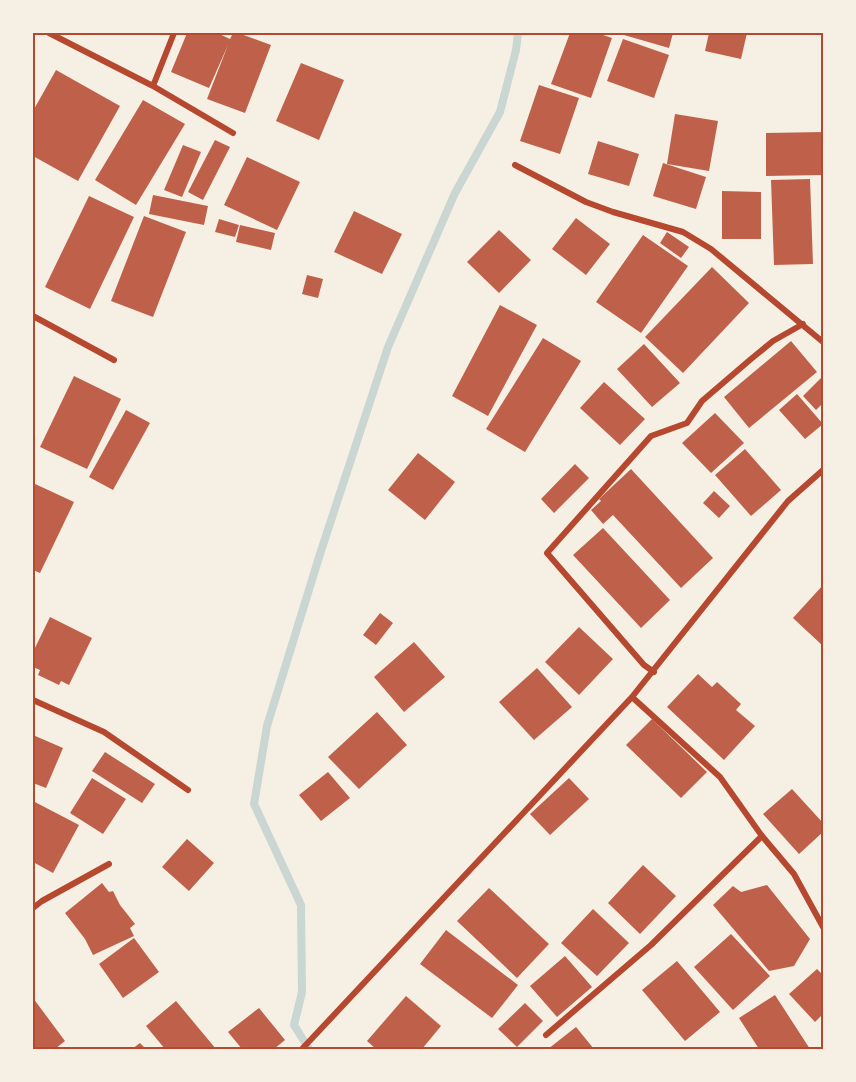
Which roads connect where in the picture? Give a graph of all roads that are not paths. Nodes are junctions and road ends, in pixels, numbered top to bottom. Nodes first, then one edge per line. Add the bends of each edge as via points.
1 (49, 33) edge
2 (174, 33) edge
3 (153, 86) junction
4 (233, 132) dead end
5 (515, 165) dead end
6 (33, 316) edge
7 (803, 324) junction
8 (823, 342) edge
9 (114, 360) dead end
10 (823, 470) edge
11 (654, 672) junction
12 (632, 698) junction
13 (33, 700) edge
14 (188, 790) dead end
15 (762, 836) junction
16 (109, 864) dead end
17 (33, 908) edge
18 (823, 927) edge
19 (546, 1035) dead end
20 (302, 1049) edge

1 - 3 street
2 - 3 street
3 - 4 street
5 - 7 street via 586,202 683,232 711,249
6 - 9 street
7 - 8 street
7 - 11 street via 751,359 702,401 687,423 651,436 547,553
10 - 11 street via 788,501
11 - 12 street
12 - 15 street via 720,777
12 - 20 street
13 - 14 street via 104,732
15 - 18 street via 794,874
15 - 19 street via 651,945
16 - 17 street

